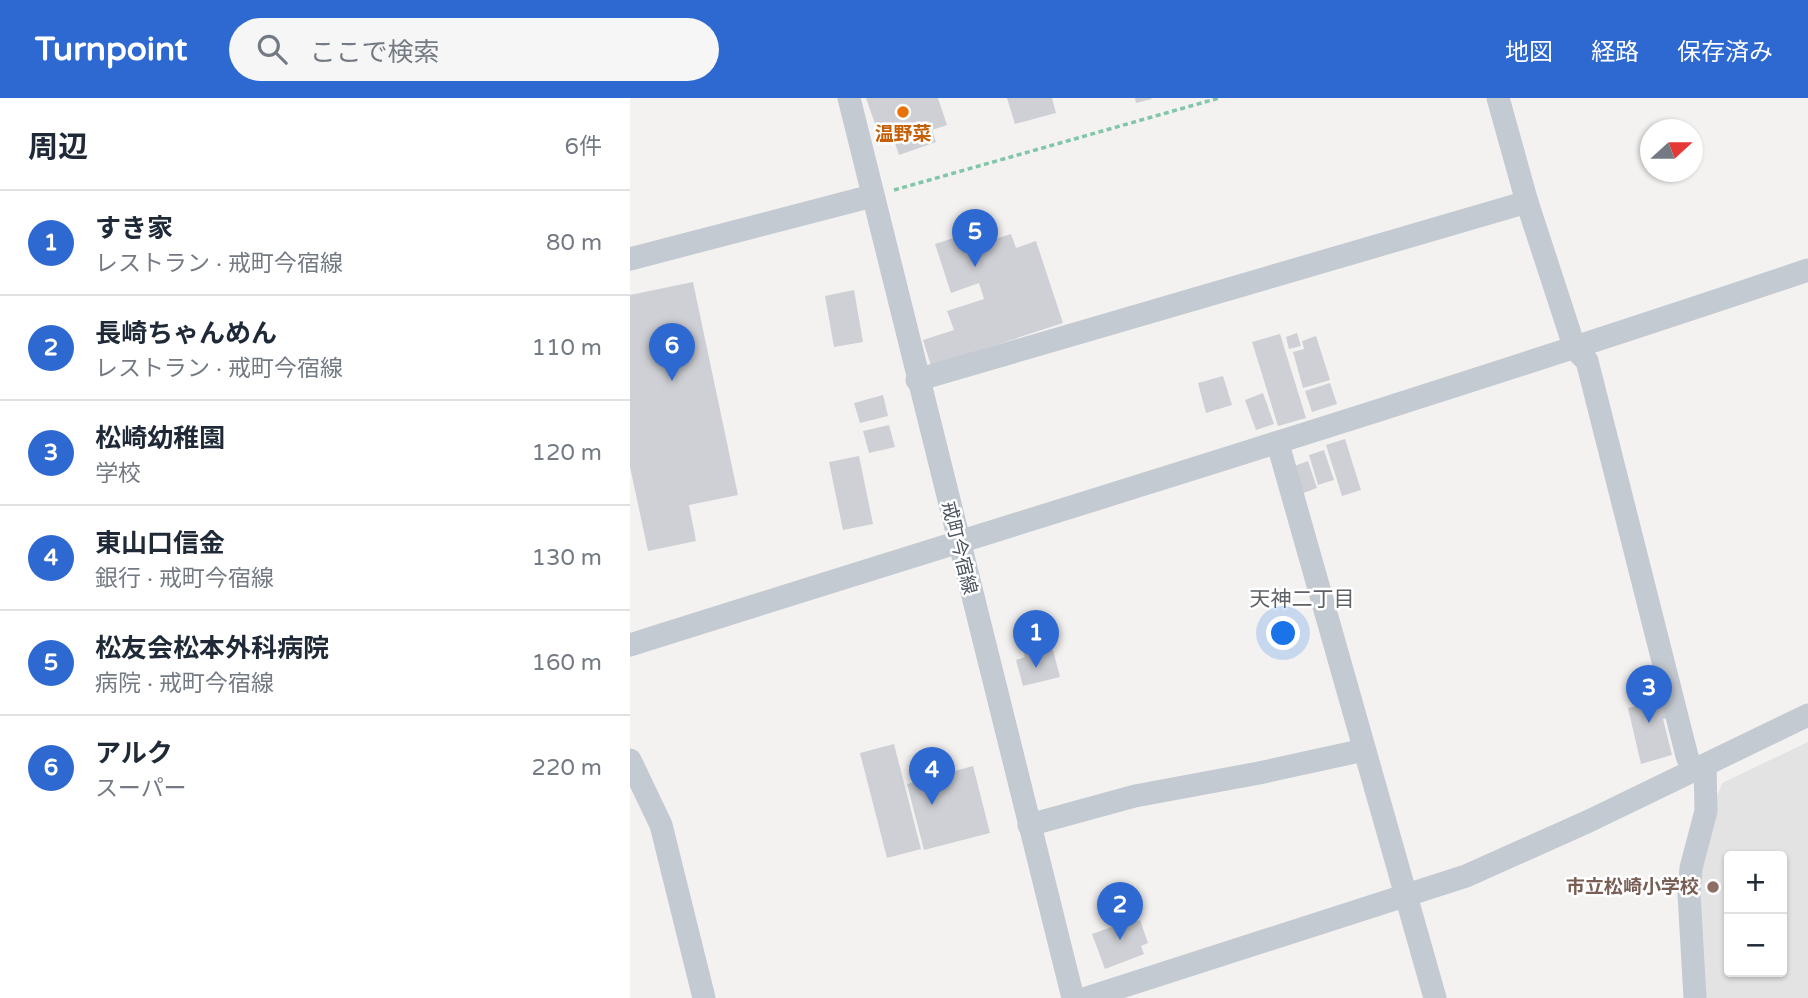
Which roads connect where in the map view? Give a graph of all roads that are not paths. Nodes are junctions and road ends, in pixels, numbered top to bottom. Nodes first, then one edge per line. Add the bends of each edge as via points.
1 (849, 98) edge
2 (1498, 98) edge
3 (872, 196) junction
4 (1527, 202) junction
5 (630, 259) edge
6 (1808, 270) edge
7 (1575, 349) junction
8 (917, 380) junction
9 (1278, 444) junction
10 (957, 542) junction
11 (630, 645) edge
12 (1808, 715) edge
13 (1364, 750) junction
14 (630, 760) edge
15 (1699, 767) junction
16 (1029, 825) junction
17 (1407, 897) junction
18 (704, 998) edge
19 (1073, 998) edge
20 (1087, 998) edge
21 (1434, 998) edge
22 (1695, 998) edge

1 - 3 street, 戒町今宿線
2 - 4 street
3 - 5 street
3 - 8 street, 戒町今宿線
4 - 7 street
4 - 8 street
6 - 7 street
7 - 9 street
7 - 15 street via 1587,361 1687,756
8 - 10 street, 戒町今宿線
9 - 10 street
9 - 13 street
10 - 11 street
10 - 16 street, 戒町今宿線
12 - 15 street
13 - 16 street via 1135,796
13 - 17 street
14 - 18 street via 661,825
15 - 17 street via 1466,876
15 - 22 street via 1706,811 1689,894
16 - 19 street, 戒町今宿線
17 - 20 street
17 - 21 street

